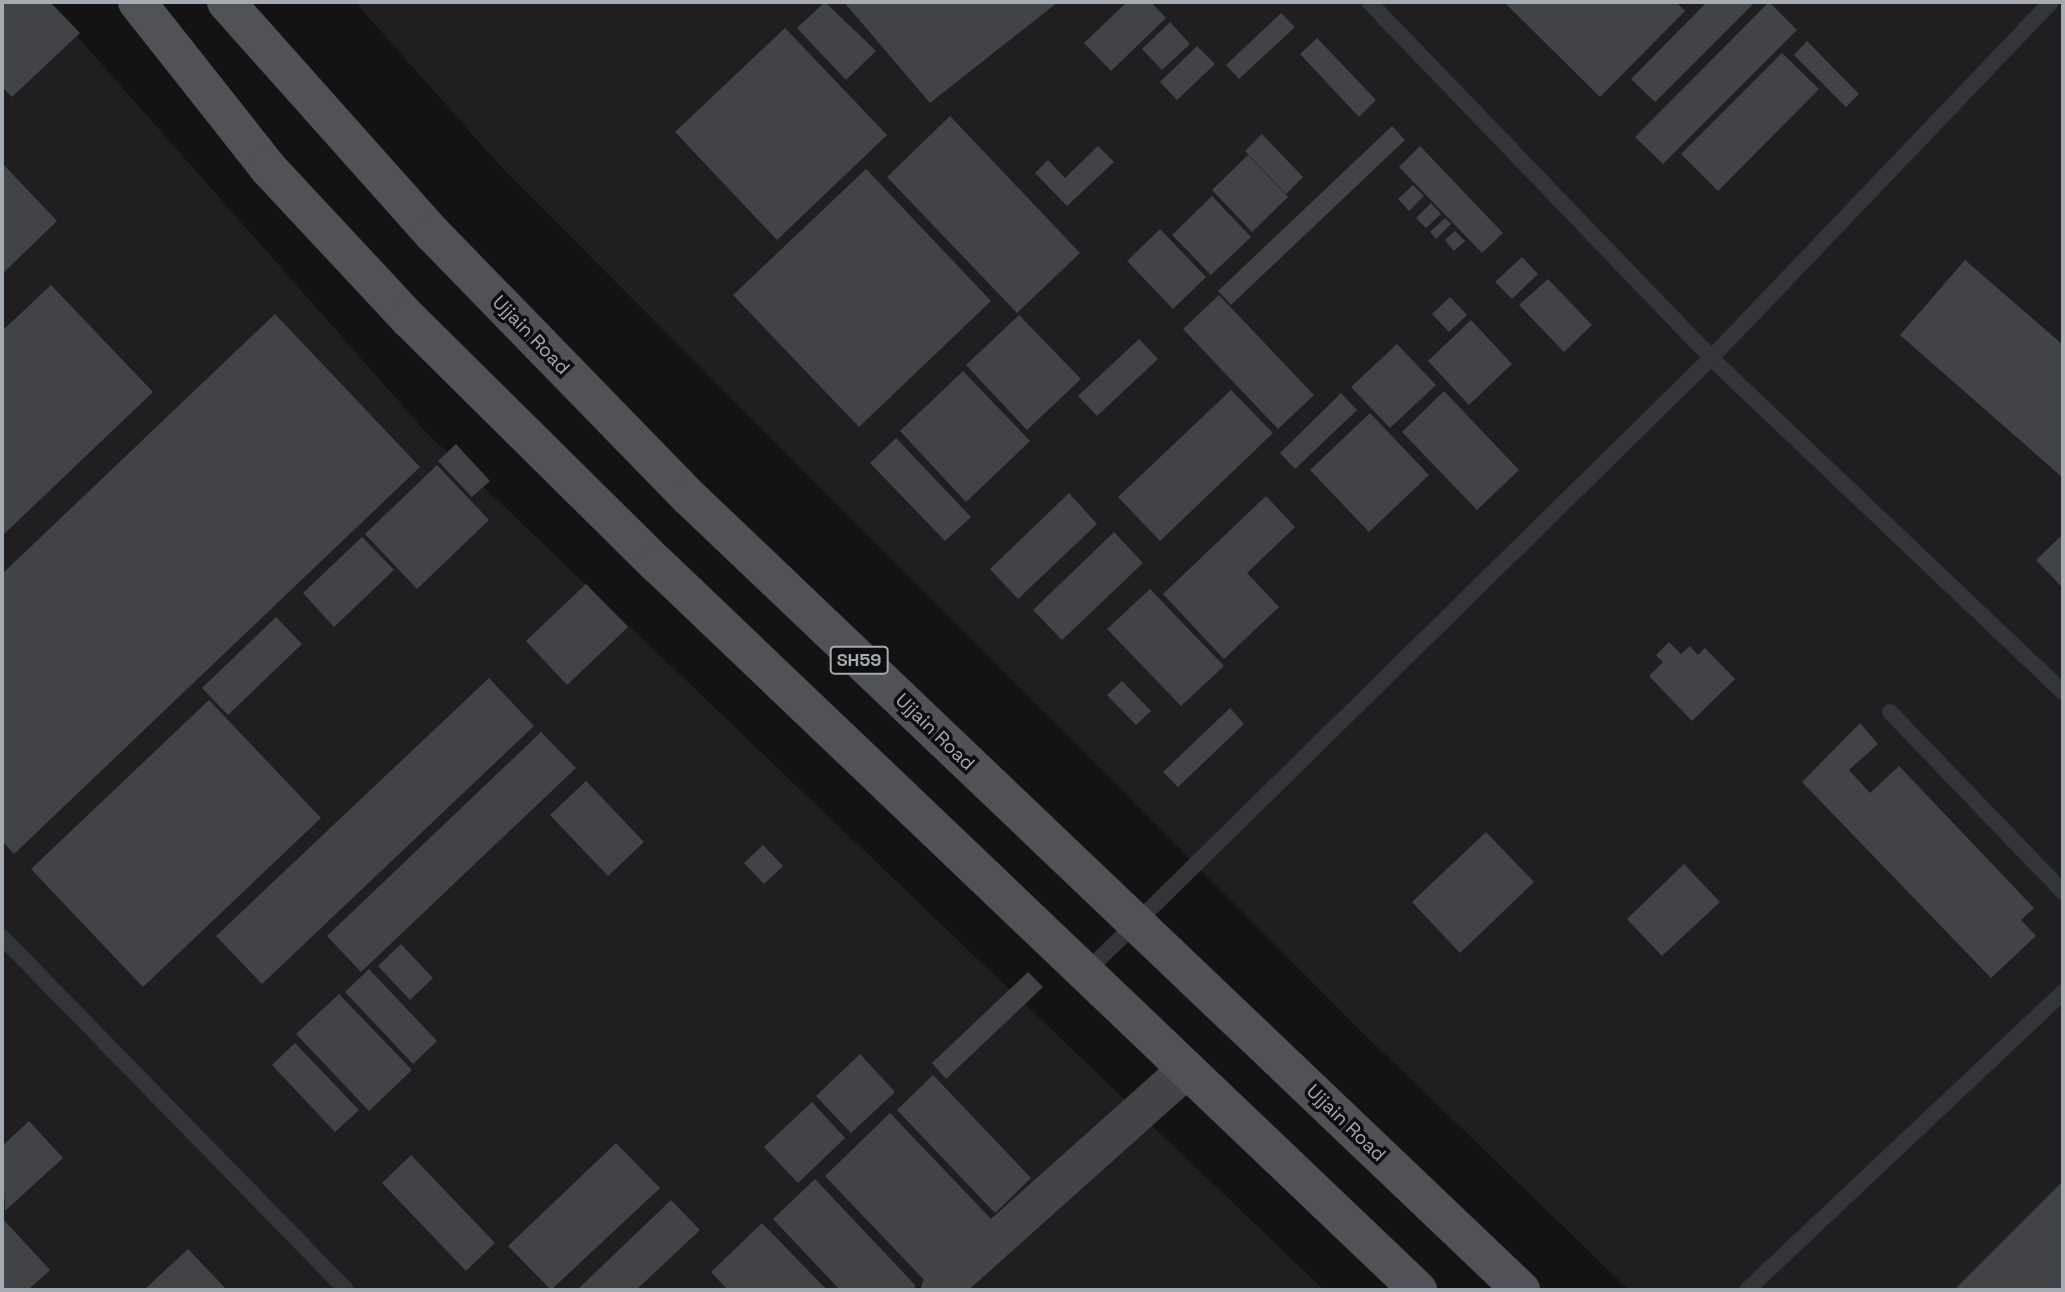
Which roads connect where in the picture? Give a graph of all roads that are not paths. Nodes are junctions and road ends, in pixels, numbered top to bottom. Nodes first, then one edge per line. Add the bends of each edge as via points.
1 (137, 2) edge
2 (226, 2) edge
3 (1369, 2) edge
4 (2051, 2) edge
5 (1711, 358) junction
6 (2063, 692) edge
7 (1890, 712) dead end
8 (2063, 892) edge
9 (1134, 921) junction
10 (2, 937) edge
11 (1086, 971) junction
12 (2063, 992) edge
13 (1187, 1069) junction
14 (346, 1290) edge
15 (940, 1290) edge
16 (1418, 1290) edge
17 (1521, 1290) edge
18 (1746, 1290) edge

1 - 11 main road via 268,168 409,319 657,564
2 - 9 main road, Ujjain Road / SH59 via 433,234 690,498
3 - 5 lane
4 - 5 lane
5 - 6 lane
5 - 9 lane
7 - 8 lane
9 - 11 lane
9 - 17 main road, Ujjain Road / SH59
10 - 14 lane
11 - 13 main road
12 - 18 lane
13 - 15 street
13 - 16 main road

